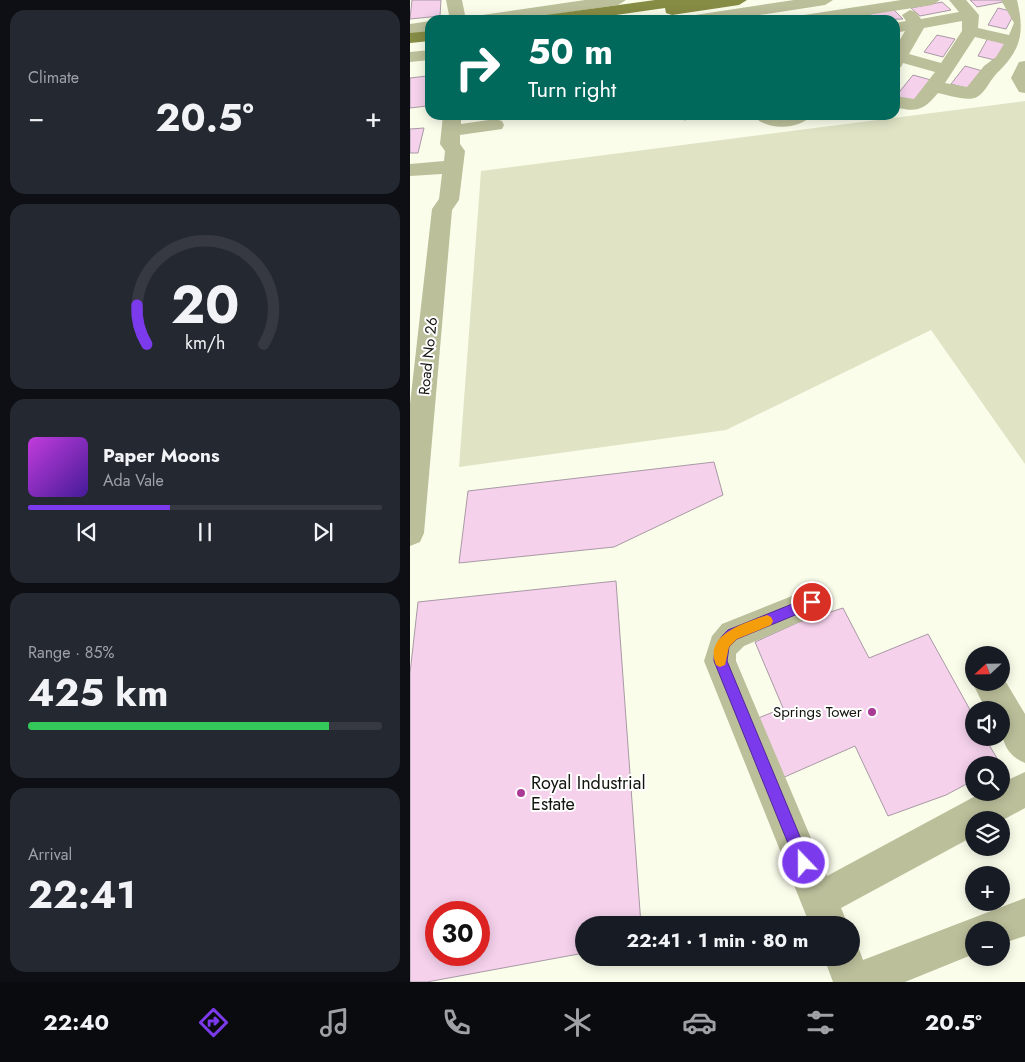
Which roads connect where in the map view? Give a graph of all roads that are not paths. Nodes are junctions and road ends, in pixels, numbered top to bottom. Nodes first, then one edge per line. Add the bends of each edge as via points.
1 (454, 0) edge
2 (618, 0) edge
3 (689, 0) edge
4 (739, 0) edge
5 (825, 0) edge
6 (932, 0) edge
7 (902, 4) junction
8 (986, 8) edge
9 (457, 15) edge
10 (516, 15) edge
11 (582, 15) edge
12 (636, 15) edge
13 (729, 15) edge
14 (855, 15) edge
15 (1025, 20) edge
16 (917, 25) junction
17 (425, 27) edge
18 (900, 27) edge
19 (410, 29) edge
20 (425, 36) edge
21 (410, 38) edge
22 (1014, 41) junction
23 (410, 46) edge
24 (425, 50) edge
25 (425, 52) edge
26 (900, 55) edge
27 (410, 57) edge
28 (900, 60) edge
29 (965, 65) junction
30 (1025, 66) edge
31 (934, 87) junction
32 (1025, 88) edge
33 (900, 102) edge
34 (779, 120) edge
35 (794, 120) edge
36 (452, 124) edge
37 (495, 125) dead end
38 (410, 170) edge
39 (446, 173) junction
40 (410, 182) edge
41 (415, 438) edge
42 (410, 529) edge
43 (410, 533) edge
44 (812, 602) dead end
45 (993, 691) edge
46 (1025, 746) edge
47 (1025, 789) edge
48 (824, 912) edge
49 (1024, 919) edge
50 (1010, 923) edge
51 (965, 939) edge
52 (846, 966) edge
53 (853, 982) edge
54 (857, 982) edge

1 - 9 street
2 - 10 street
3 - 11 main road
4 - 12 main road
5 - 13 street
6 - 7 street
7 - 14 street
7 - 16 street
8 - 15 street
8 - 16 street
8 - 22 street
8 - 22 street via 1022,23
8 - 29 street
16 - 18 street
16 - 26 street
17 - 19 street
20 - 21 main road
22 - 29 street via 1002,62
23 - 24 main road
25 - 27 street
28 - 29 street
29 - 31 street
29 - 31 street via 972,92
30 - 32 street via 1020,78
31 - 33 street via 920,103
34 - 35 street via 789,123
36 - 37 street
36 - 39 street, Road No 26 via 454,151
38 - 39 street
39 - 40 street
39 - 41 street, Road No 26 via 448,200 442,209
41 - 42 street, Road No 26
42 - 43 street, Road No 26
44 - 48 street via 733,635 724,642 720,661
45 - 46 street
47 - 48 street
49 - 50 street
51 - 54 street
52 - 53 street

